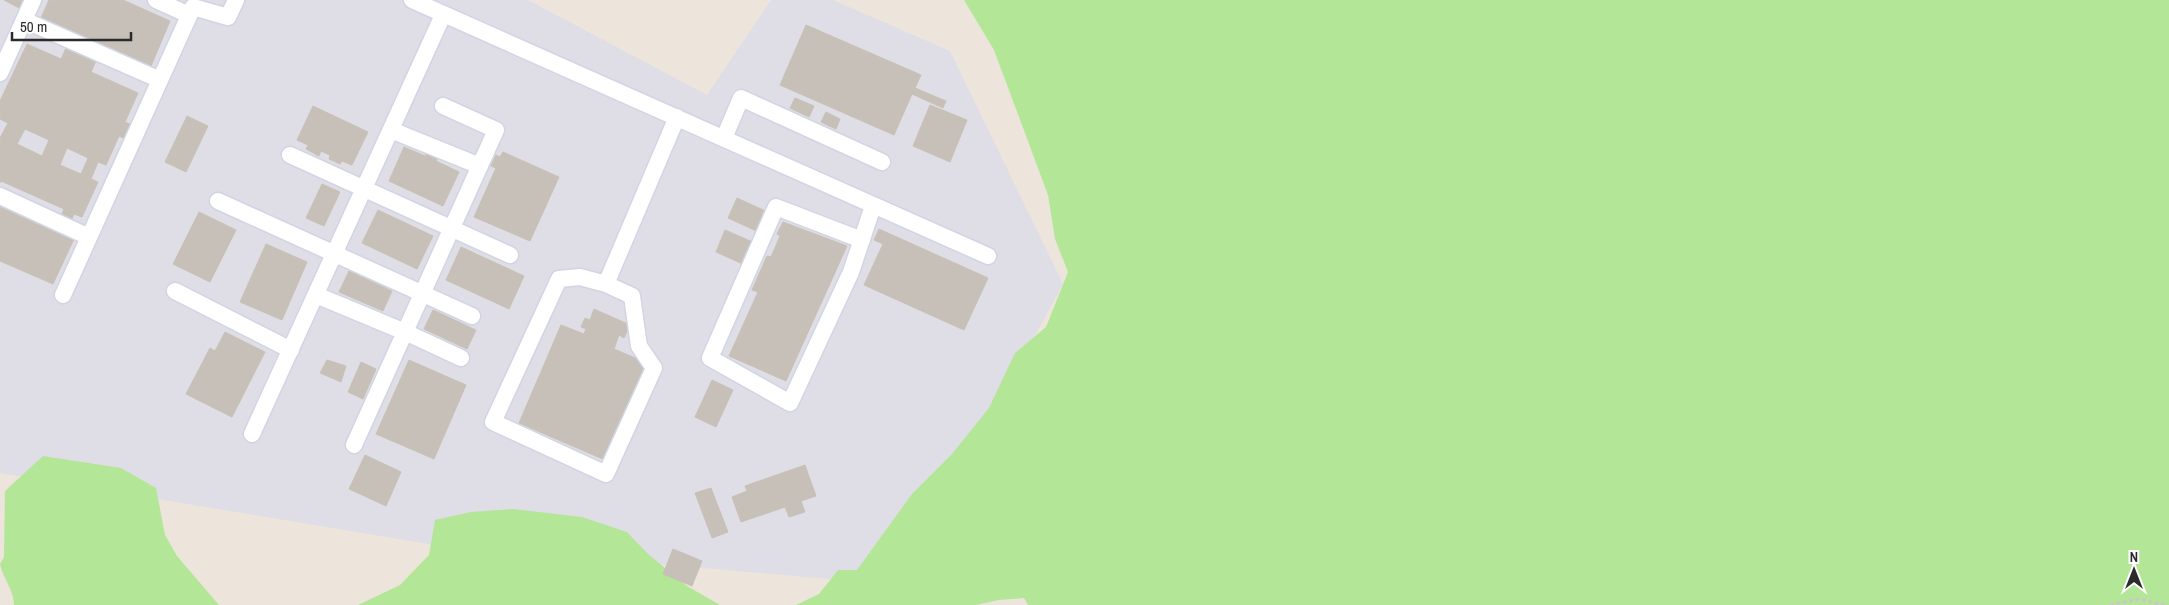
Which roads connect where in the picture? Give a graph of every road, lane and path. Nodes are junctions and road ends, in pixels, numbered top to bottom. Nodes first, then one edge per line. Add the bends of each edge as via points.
1 (33, 0) edge
2 (156, 0) edge
3 (236, 0) edge
4 (412, 0) edge
5 (192, 7) edge
6 (443, 15) junction
7 (24, 20) junction
8 (0, 74) edge
9 (160, 80) junction
10 (443, 106) dead end
11 (677, 116) junction
12 (391, 130) junction
13 (724, 138) junction
14 (290, 155) dead end
15 (882, 162) dead end
16 (480, 166) junction
17 (364, 189) junction
18 (0, 196) edge
19 (218, 201) dead end
20 (873, 206) junction
21 (452, 228) junction
22 (89, 237) junction
23 (862, 240) junction
24 (334, 254) junction
25 (510, 255) dead end
26 (988, 256) dead end
27 (606, 284) junction
28 (175, 291) dead end
29 (423, 293) junction
30 (63, 295) dead end
31 (316, 295) junction
32 (472, 316) dead end
33 (405, 332) junction
34 (291, 350) junction
35 (461, 358) dead end
36 (252, 434) dead end
37 (354, 445) dead end
38 (2110, 605) edge
39 (2165, 605) edge

1 - 7 street
2 - 5 street
3 - 5 street via 228,17
4 - 6 street
5 - 9 street
6 - 11 street
6 - 12 street
7 - 8 street
7 - 9 street
9 - 22 street
10 - 16 street via 496,130
11 - 13 street
11 - 27 street
12 - 16 street
12 - 17 street
13 - 15 street via 741,98
13 - 20 street
14 - 17 street
16 - 21 street
17 - 21 street
17 - 24 street
18 - 22 street
19 - 24 street
20 - 23 street
20 - 26 street
21 - 25 street
21 - 29 street
22 - 30 street
23 - 23 street via 776,207 710,358 790,403 851,272
24 - 29 street
24 - 31 street
27 - 27 street via 632,296 639,346 654,368 606,474 493,422 559,278 580,277
28 - 34 street
29 - 32 street
29 - 33 street
31 - 33 street
31 - 34 street
33 - 35 street
33 - 37 street
34 - 36 street
38 - 39 path via 2139,599

